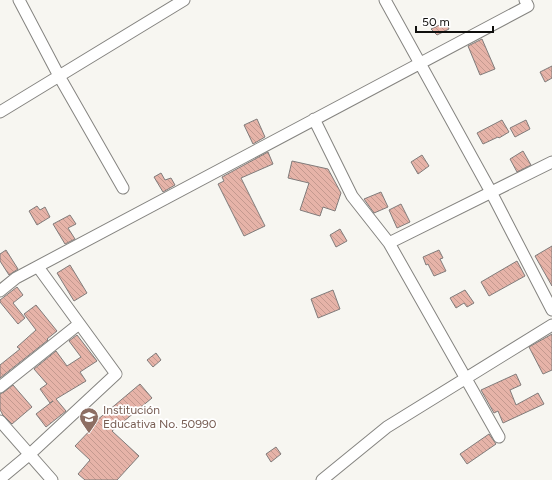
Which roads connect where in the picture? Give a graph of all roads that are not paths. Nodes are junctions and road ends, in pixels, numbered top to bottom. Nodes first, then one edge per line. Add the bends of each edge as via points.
1 (19, 0) edge
2 (184, 0) edge
3 (385, 0) edge
4 (525, 0) edge
5 (420, 63) junction
6 (59, 76) junction
7 (0, 112) edge
8 (314, 120) junction
9 (552, 162) edge
10 (123, 188) dead end
11 (491, 192) junction
12 (389, 243) junction
13 (38, 267) junction
14 (0, 291) edge
15 (552, 310) edge
16 (79, 324) junction
17 (552, 325) edge
18 (466, 379) junction
19 (0, 387) edge
20 (0, 421) edge
21 (499, 437) dead end
22 (30, 454) junction
23 (0, 479) edge
24 (52, 480) edge
25 (322, 480) edge

1 - 6 street
2 - 6 street
3 - 5 street
4 - 5 street via 528,6
5 - 8 street
5 - 11 street
6 - 7 street
6 - 10 street
8 - 12 street via 352,196
8 - 13 street
9 - 11 street
11 - 12 street
11 - 15 street
12 - 18 street
13 - 14 street via 16,278
13 - 16 street
16 - 19 street
16 - 22 street via 116,374
17 - 18 street
18 - 21 street
18 - 25 street via 387,427
20 - 22 street
22 - 23 street
22 - 24 street

